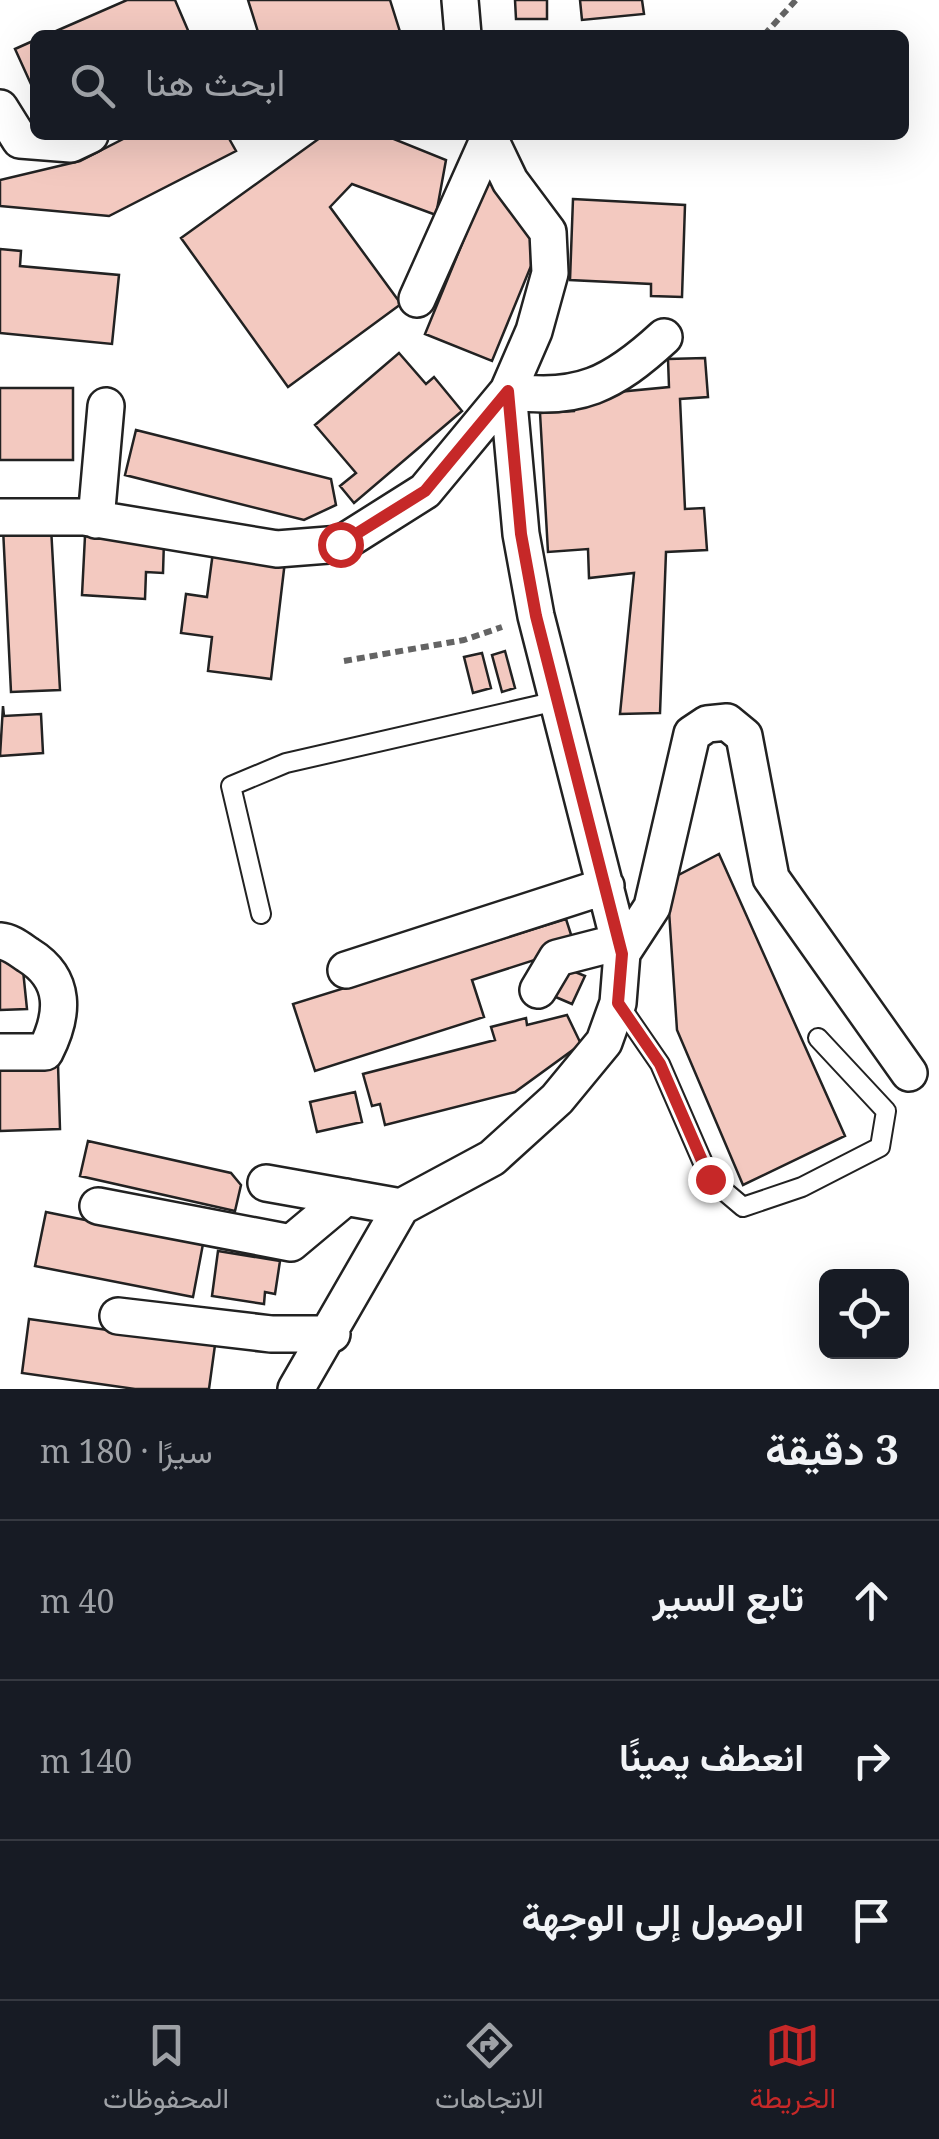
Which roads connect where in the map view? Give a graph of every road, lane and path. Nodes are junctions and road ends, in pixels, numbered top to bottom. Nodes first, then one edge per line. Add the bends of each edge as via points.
1 (460, 0) edge
2 (796, 0) edge
3 (463, 30) edge
4 (769, 30) edge
5 (0, 108) edge
6 (79, 140) edge
7 (487, 140) edge
8 (490, 140) edge
9 (417, 299) dead end
10 (664, 337) dead end
11 (508, 391) junction
12 (106, 406) dead end
13 (0, 517) edge
14 (96, 520) junction
15 (536, 616) junction
16 (344, 661) dead end
17 (561, 700) junction
18 (606, 886) junction
19 (261, 914) dead end
20 (0, 942) edge
21 (621, 948) junction
22 (346, 970) dead end
23 (538, 990) dead end
24 (618, 1003) junction
25 (818, 1038) dead end
26 (0, 1052) edge
27 (908, 1073) dead end
28 (266, 1183) dead end
29 (346, 1197) junction
30 (98, 1206) dead end
31 (401, 1207) junction
32 (118, 1316) dead end
33 (332, 1334) junction
34 (307, 1387) edge

1 - 3 street
2 - 4 path
5 - 6 street via 20,140
7 - 9 street
8 - 11 street via 548,232 550,274
10 - 11 street via 600,384 552,398
11 - 14 street via 425,491 340,544 277,549
11 - 15 street
12 - 14 street
13 - 14 street
15 - 16 path via 464,640
15 - 17 street
17 - 18 street
17 - 19 lane via 286,764 232,786
18 - 21 street
18 - 22 street
20 - 26 street via 46,966 59,991 59,1024 44,1052
21 - 23 street via 558,958
21 - 24 street
21 - 27 street via 652,907 692,734 727,722 744,736 772,878
24 - 25 lane via 660,1064 710,1179 743,1207 802,1187 880,1147 886,1111
24 - 31 street via 604,1042 557,1100 492,1158
28 - 29 street
29 - 30 street via 291,1243
29 - 31 street
31 - 33 street
32 - 33 street via 271,1334
33 - 34 street

